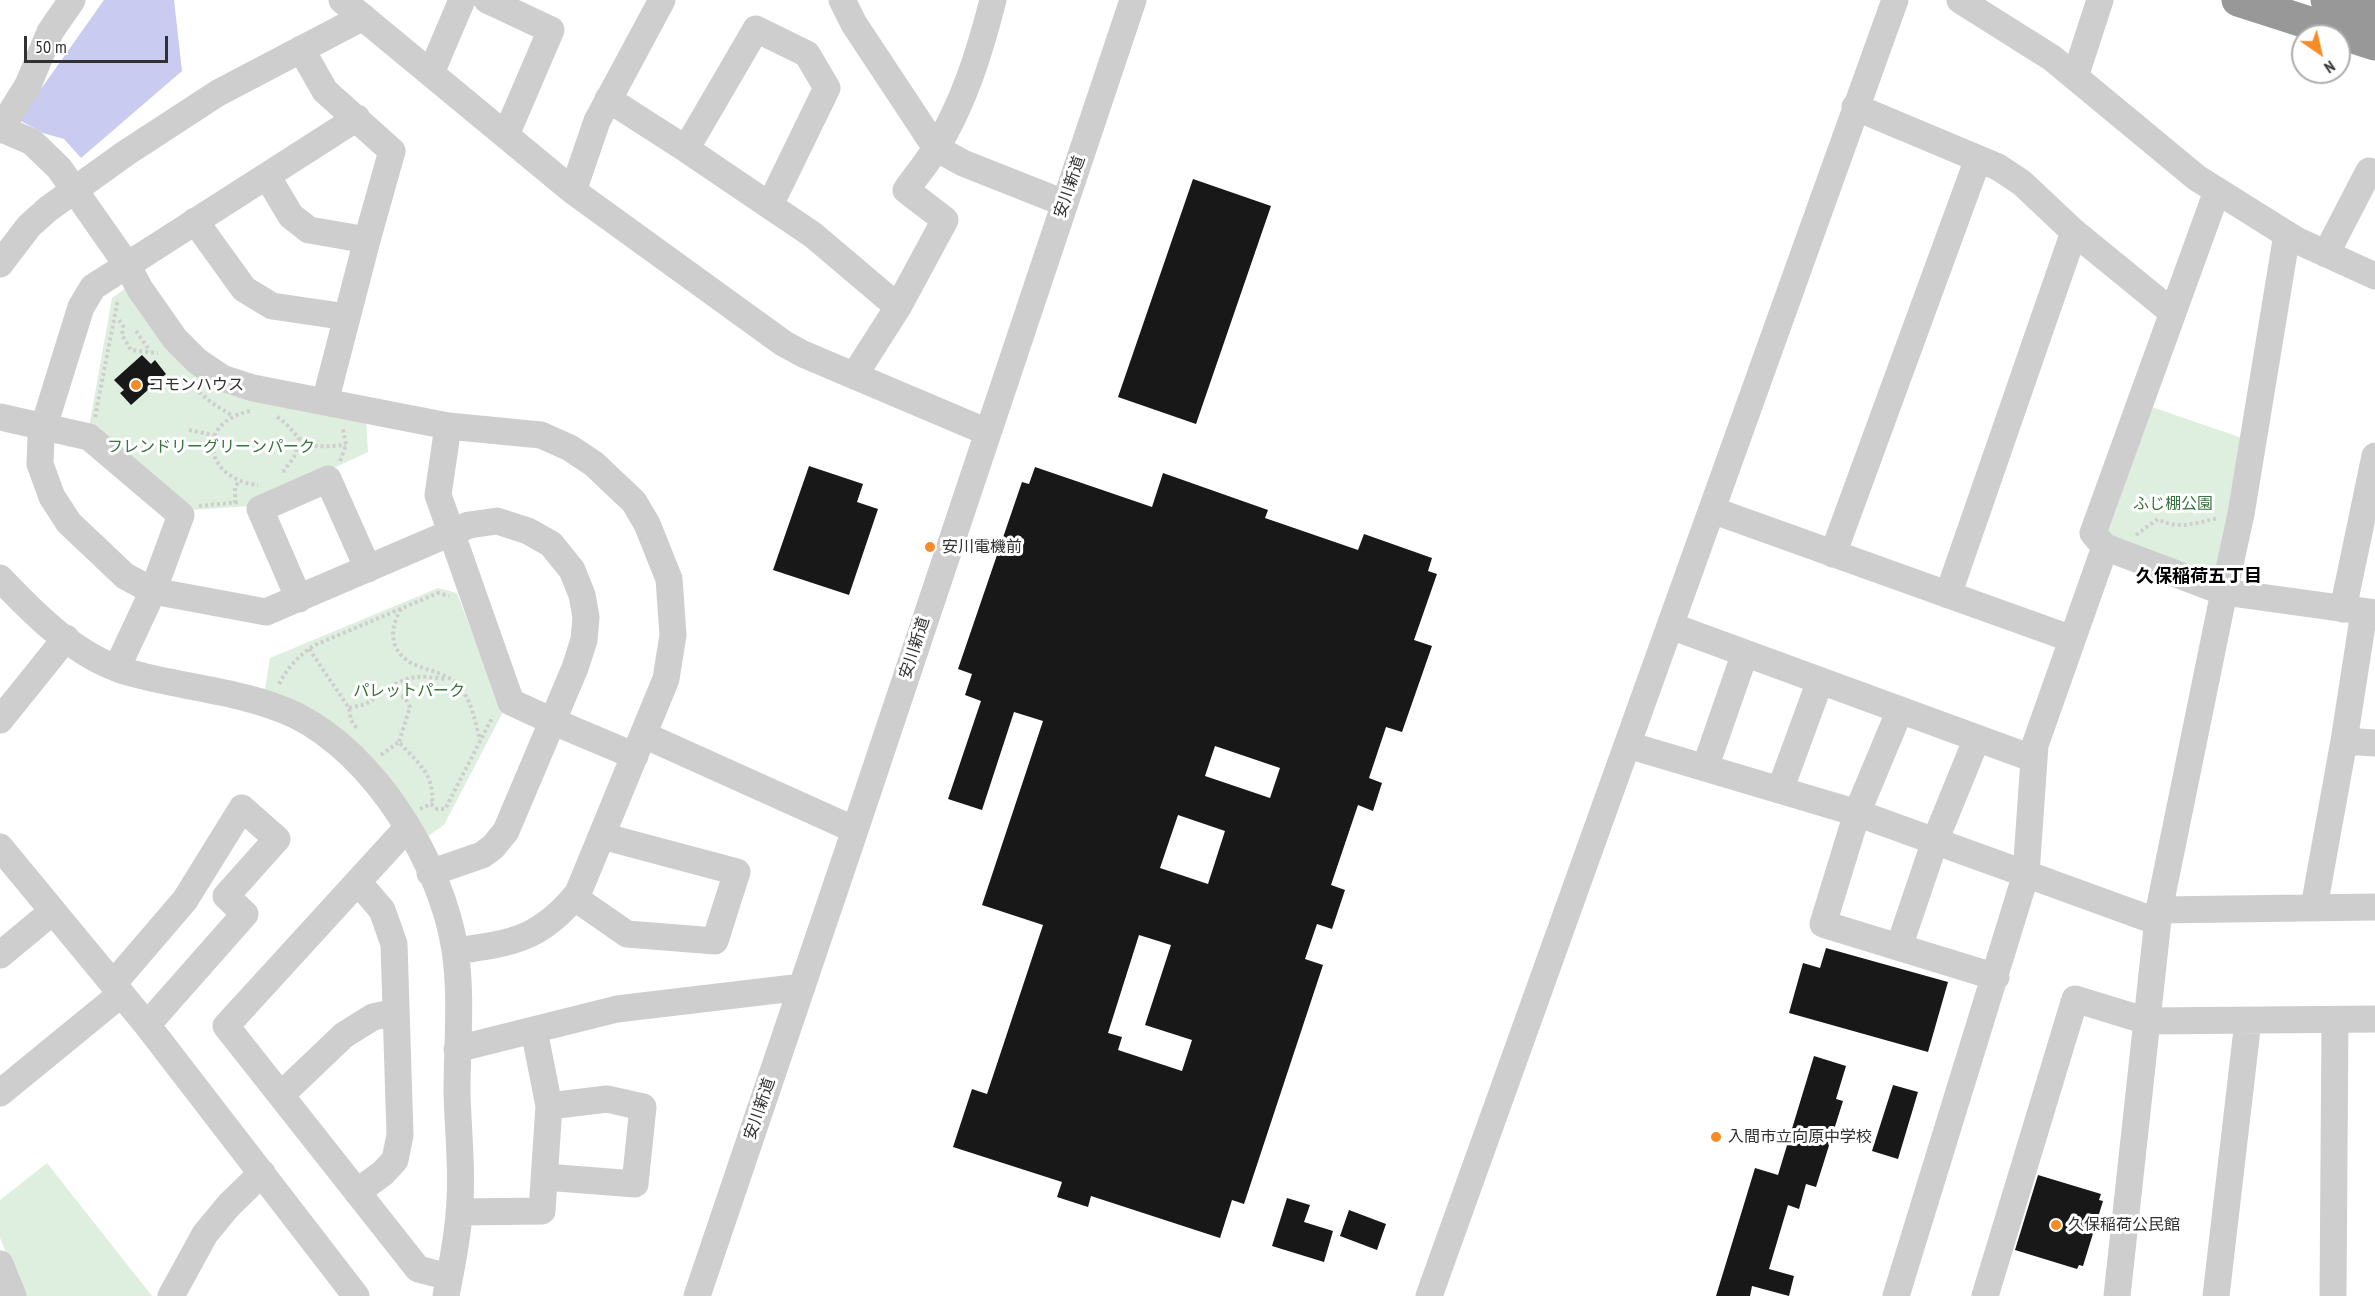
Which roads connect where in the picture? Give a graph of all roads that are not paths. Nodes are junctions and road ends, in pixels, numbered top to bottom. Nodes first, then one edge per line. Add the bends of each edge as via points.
1 (72, 0) edge
2 (342, 0) edge
3 (462, 0) edge
4 (487, 0) edge
5 (663, 0) edge
6 (842, 0) edge
7 (993, 0) edge
8 (1132, 0) edge
9 (1895, 0) edge
10 (1960, 0) edge
11 (2100, 0) edge
12 (2238, 0) edge
13 (2327, 0) edge
14 (2375, 16) edge
15 (363, 17) junction
16 (2375, 44) edge
17 (301, 49) junction
18 (431, 73) junction
19 (2075, 77) junction
20 (608, 99) junction
21 (1855, 107) junction
22 (357, 118) junction
23 (0, 129) edge
24 (506, 135) junction
25 (936, 148) junction
26 (686, 149) junction
27 (1978, 159) junction
28 (2375, 173) edge
29 (267, 176) junction
30 (74, 190) junction
31 (573, 191) junction
32 (2217, 191) junction
33 (1064, 203) junction
34 (770, 205) junction
35 (195, 221) junction
36 (2074, 232) junction
37 (2288, 234) junction
38 (366, 240) junction
39 (2326, 254) junction
40 (0, 264) edge
41 (127, 265) junction
42 (2375, 276) edge
43 (898, 307) junction
44 (2172, 312) junction
45 (347, 317) junction
46 (854, 376) junction
47 (328, 403) junction
48 (0, 417) edge
49 (44, 426) junction
50 (448, 426) junction
51 (987, 432) junction
52 (2375, 456) edge
53 (1713, 510) junction
54 (452, 532) junction
55 (2108, 548) junction
56 (1833, 554) junction
57 (368, 569) junction
58 (2, 583) edge
59 (153, 591) junction
60 (2224, 592) junction
61 (1948, 595) junction
62 (299, 599) junction
63 (2361, 611) edge
64 (1671, 626) junction
65 (66, 638) junction
66 (2072, 639) junction
67 (1745, 653) junction
68 (117, 668) junction
69 (1820, 681) junction
70 (1900, 710) junction
71 (0, 720) edge
72 (552, 721) junction
73 (1977, 738) junction
74 (2344, 741) junction
75 (2375, 743) edge
76 (640, 745) junction
77 (1628, 745) junction
78 (2034, 759) junction
79 (1705, 768) junction
80 (1780, 790) junction
81 (1857, 813) junction
82 (404, 823) junction
83 (855, 830) junction
84 (602, 836) junction
85 (1935, 841) junction
86 (0, 847) edge
87 (430, 873) junction
88 (2026, 874) junction
89 (358, 882) junction
90 (575, 898) junction
91 (2314, 907) junction
92 (2375, 907) edge
93 (53, 911) junction
94 (2158, 916) junction
95 (1899, 947) junction
96 (455, 951) junction
97 (0, 955) edge
98 (1996, 977) junction
99 (802, 987) junction
100 (117, 989) junction
101 (396, 1012) junction
102 (2375, 1019) edge
103 (2335, 1020) junction
104 (2146, 1021) junction
105 (2248, 1021) junction
106 (147, 1025) junction
107 (534, 1030) junction
108 (457, 1049) junction
109 (0, 1093) edge
110 (280, 1095) junction
111 (549, 1106) junction
112 (261, 1173) junction
113 (544, 1177) junction
114 (357, 1192) junction
115 (460, 1212) junction
116 (0, 1264) edge
117 (448, 1287) edge
118 (13, 1296) edge
119 (171, 1296) edge
120 (356, 1296) edge
121 (697, 1296) edge
122 (1429, 1296) edge
123 (1896, 1296) edge
124 (1985, 1296) edge
125 (2117, 1296) edge
126 (2216, 1296) edge
127 (2332, 1296) edge

1 - 23 street via 50,32 28,85
2 - 15 street
3 - 18 street
4 - 24 street via 551,30
5 - 20 street
6 - 25 street
7 - 25 street via 972,72
8 - 33 street, 安川新道
9 - 21 street
10 - 19 street
11 - 19 street
12 - 16 highway
13 - 14 highway
15 - 17 street
15 - 18 street
17 - 22 street via 325,91
17 - 30 street via 218,93
18 - 24 street
19 - 32 street
20 - 26 street
20 - 31 street
21 - 27 street
21 - 53 street
22 - 29 street
22 - 38 street via 392,151
23 - 30 street via 32,142
24 - 31 street
25 - 33 street via 963,163
25 - 43 street via 906,190 945,220
26 - 34 street
26 - 34 street via 756,29 807,54 828,88
27 - 36 street via 2022,183
27 - 56 street
28 - 39 street via 2368,171
29 - 35 street
29 - 38 street via 291,216 309,230
30 - 40 street via 29,226
30 - 41 street
31 - 46 street via 783,343
32 - 37 street
32 - 44 street
33 - 51 street, 安川新道
34 - 43 street via 813,235
35 - 41 street
35 - 45 street via 244,289 272,306
36 - 44 street
36 - 61 street
37 - 39 street
37 - 60 street via 2241,514
38 - 45 street
39 - 42 street
41 - 47 street via 175,339 197,361 262,401
41 - 49 street via 93,287 81,307
43 - 46 street
44 - 55 street via 2093,533
45 - 47 street
46 - 51 street
47 - 50 street
48 - 49 street
49 - 59 street via 40,464 52,497 69,523 125,576
49 - 59 street via 89,436 182,515
50 - 54 street via 438,495
50 - 76 street via 541,435 594,464 634,502 669,579 673,635 666,679
51 - 83 street, 安川新道
52 - 63 street
53 - 56 street
53 - 64 street
54 - 57 street
54 - 72 street via 511,702
54 - 72 street via 497,521 528,531 550,544 573,570 586,617 585,640
55 - 60 street
55 - 66 street
56 - 61 street
57 - 62 street
57 - 62 street via 328,479 260,509
58 - 65 street
59 - 62 street via 266,612
59 - 68 street
60 - 63 street
60 - 94 street
61 - 66 street
63 - 74 street
64 - 67 street
64 - 77 street
65 - 68 street
65 - 71 street
66 - 78 street via 2035,745
67 - 69 street
67 - 79 street
68 - 82 street via 271,705 297,716 374,758
69 - 70 street
69 - 80 street
70 - 73 street
70 - 81 street
72 - 76 street
72 - 87 street via 506,831 482,855
73 - 78 street
73 - 85 street
74 - 75 street
74 - 91 street
76 - 83 street
76 - 84 street
77 - 79 street
77 - 122 street
78 - 88 street
79 - 80 street
80 - 81 street
81 - 85 street
81 - 95 street via 1822,924
82 - 87 street
82 - 89 street
83 - 99 street, 安川新道
84 - 90 street
84 - 90 street via 736,872 715,941 627,934
85 - 88 street
85 - 95 street
86 - 93 street
87 - 96 street via 444,904
88 - 94 street
88 - 98 street
89 - 101 street via 382,910 394,944
89 - 110 street via 226,1026
90 - 96 street via 564,911 525,938
91 - 92 street
91 - 94 street
93 - 97 street
93 - 100 street
94 - 104 street
95 - 98 street
96 - 108 street
98 - 123 street
99 - 107 street via 617,1009
99 - 121 street, 安川新道
100 - 106 street
100 - 106 street via 185,900 242,808 277,839 226,896 245,914
100 - 109 street
101 - 110 street via 373,1017 344,1035
101 - 114 street via 400,1135 397,1152 383,1173
102 - 103 street
103 - 105 street
103 - 127 street
104 - 105 street
104 - 124 street via 2075,999
104 - 125 street
105 - 126 street
106 - 112 street
107 - 108 street
107 - 111 street
108 - 115 street
110 - 114 street
111 - 113 street
111 - 113 street via 607,1099 643,1107 635,1184
112 - 119 street via 205,1233
112 - 120 street
113 - 115 street via 542,1211
114 - 117 street via 418,1269
115 - 117 street
116 - 118 street

